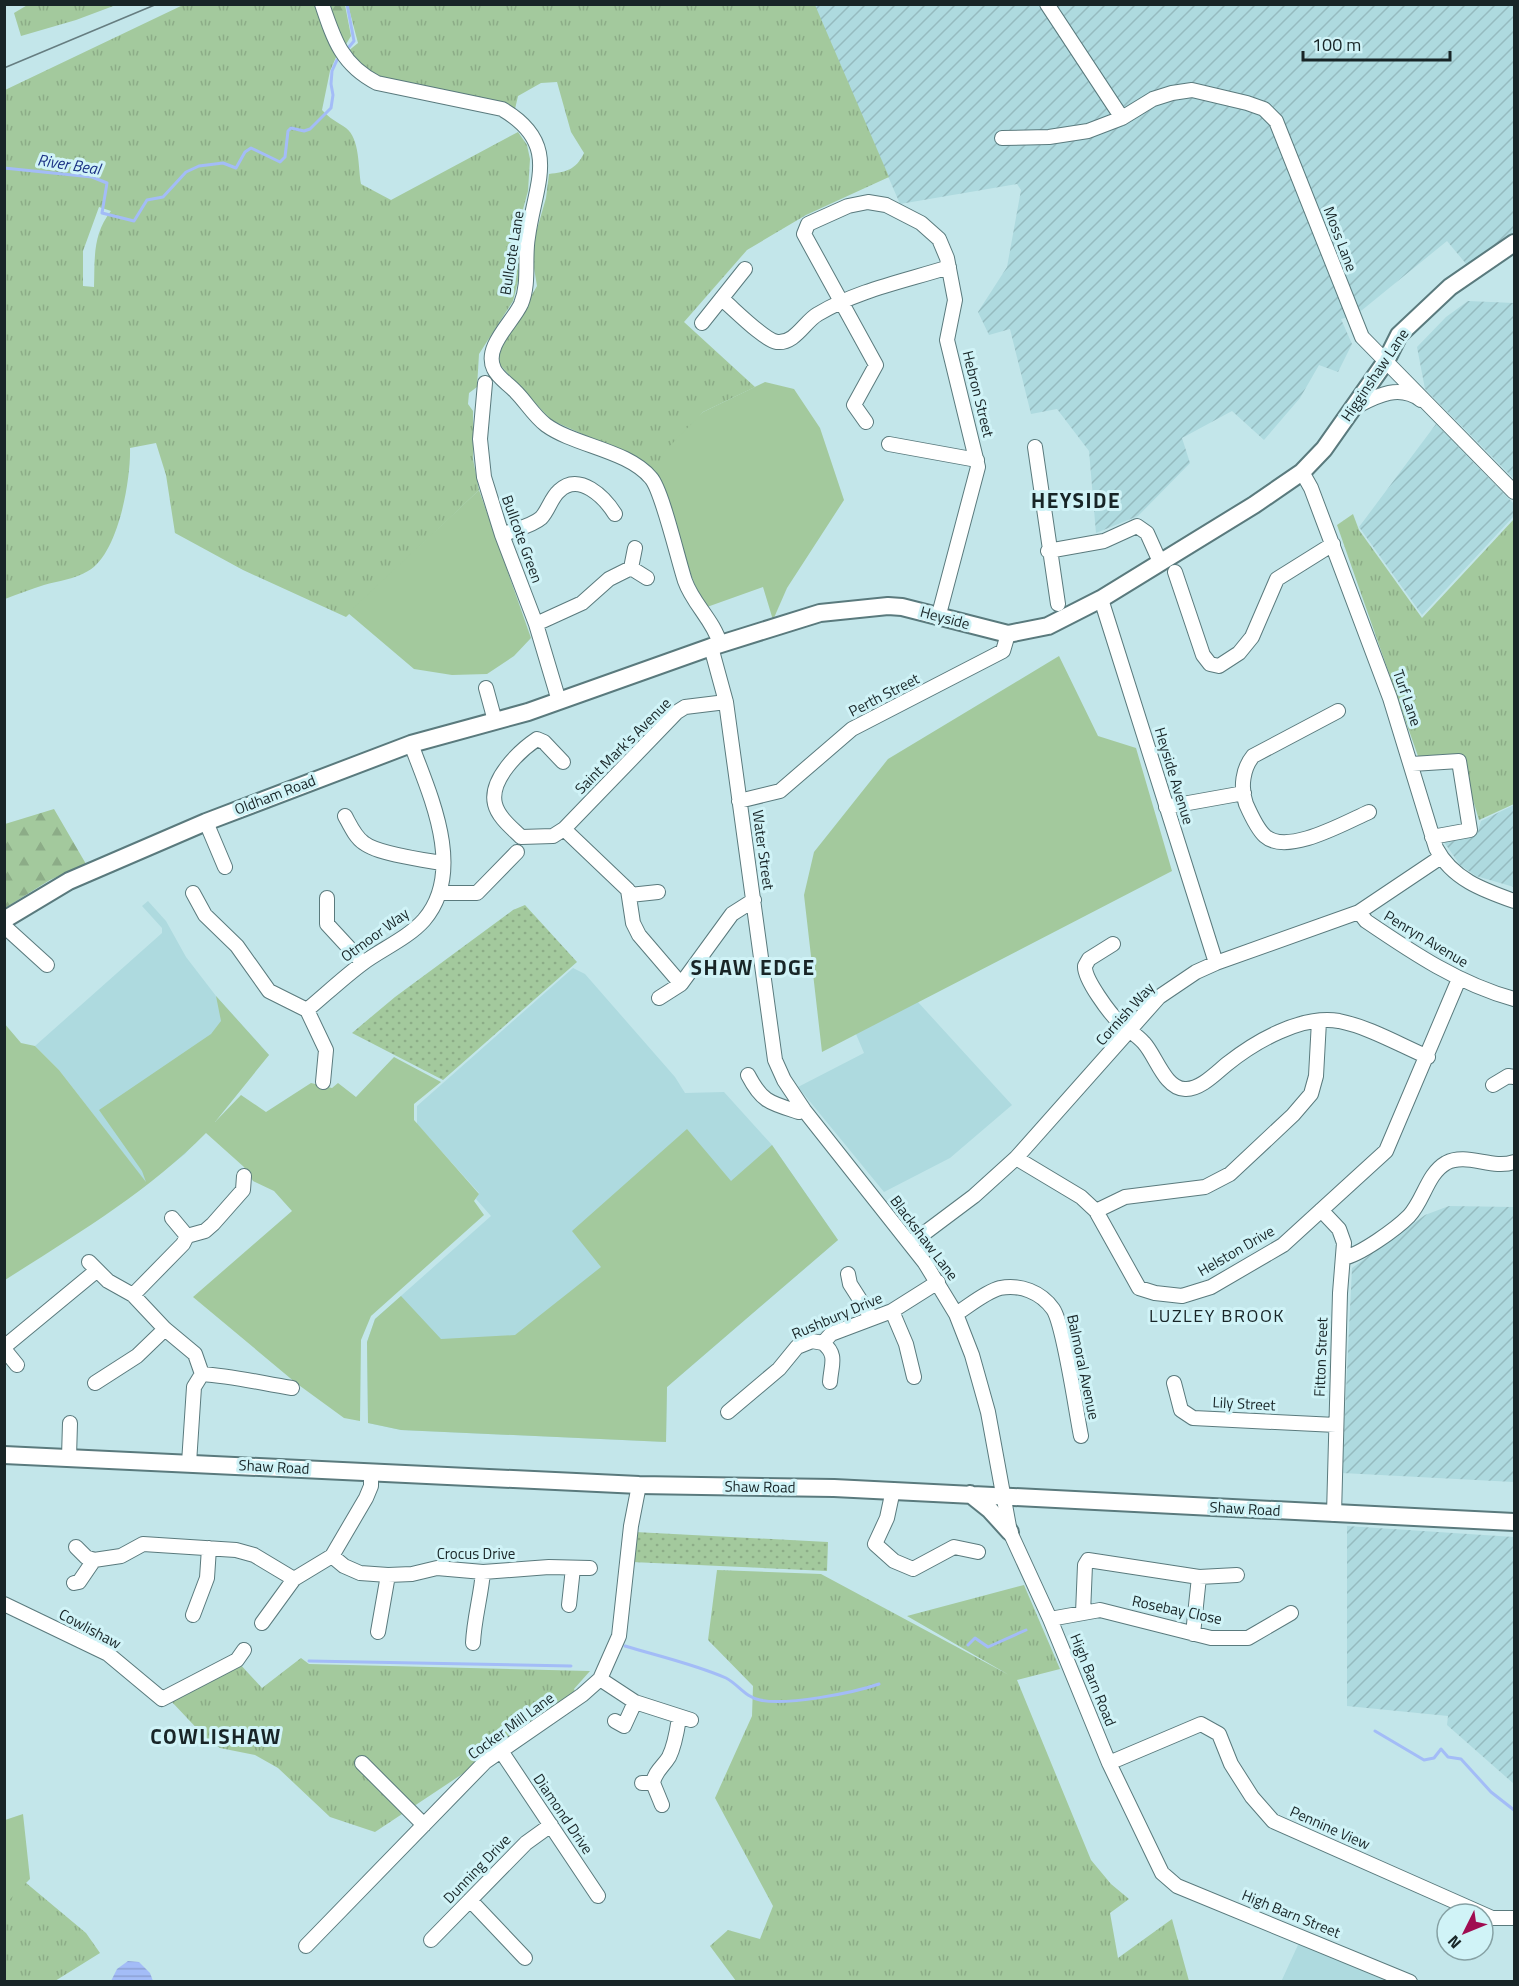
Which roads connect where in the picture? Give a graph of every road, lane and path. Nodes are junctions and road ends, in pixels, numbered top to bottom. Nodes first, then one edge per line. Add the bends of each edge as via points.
1 (322, 4) edge
2 (1047, 4) edge
3 (1122, 118) junction
4 (1002, 138) dead end
5 (1515, 243) edge
6 (949, 267) junction
7 (745, 269) dead end
8 (722, 299) junction
9 (843, 301) junction
10 (702, 323) dead end
11 (1399, 335) junction
12 (1386, 361) junction
13 (485, 383) dead end
14 (1413, 387) junction
15 (1353, 408) junction
16 (1437, 412) junction
17 (866, 422) dead end
18 (889, 444) dead end
19 (1035, 447) dead end
20 (977, 460) junction
21 (1302, 472) junction
22 (1515, 492) edge
23 (615, 514) dead end
24 (502, 535) junction
25 (1333, 544) junction
26 (635, 548) dead end
27 (1048, 551) junction
28 (1160, 562) junction
29 (631, 568) junction
30 (1175, 572) dead end
31 (647, 578) dead end
32 (1101, 599) junction
33 (1058, 604) dead end
34 (938, 618) junction
35 (536, 624) junction
36 (1008, 634) junction
37 (716, 645) junction
38 (486, 688) dead end
39 (559, 701) junction
40 (726, 702) junction
41 (1338, 711) dead end
42 (495, 721) junction
43 (411, 744) junction
44 (563, 762) dead end
45 (1412, 764) junction
46 (1244, 793) junction
47 (739, 801) junction
48 (1166, 807) junction
49 (1369, 812) dead end
50 (345, 816) dead end
51 (206, 822) junction
52 (558, 832) junction
53 (1432, 837) junction
54 (517, 852) dead end
55 (1441, 857) junction
56 (442, 863) junction
57 (225, 867) dead end
58 (629, 892) junction
59 (658, 892) dead end
60 (193, 893) dead end
61 (439, 893) junction
62 (327, 898) dead end
63 (754, 900) junction
64 (1515, 901) edge
65 (1359, 912) junction
66 (4, 920) edge
67 (4, 926) edge
68 (1113, 944) dead end
69 (363, 963) junction
70 (1216, 963) junction
71 (47, 965) dead end
72 (1459, 979) junction
73 (681, 984) junction
74 (659, 998) dead end
75 (1515, 999) edge
76 (307, 1010) junction
77 (1319, 1021) junction
78 (1130, 1030) junction
79 (1428, 1057) junction
80 (775, 1060) joint
81 (748, 1075) dead end
82 (1515, 1077) edge
83 (323, 1082) dead end
84 (1493, 1085) dead end
85 (804, 1110) junction
86 (1016, 1158) junction
87 (1515, 1162) edge
88 (244, 1176) dead end
89 (1321, 1210) junction
90 (1096, 1211) junction
91 (172, 1218) dead end
92 (187, 1236) junction
93 (910, 1244) junction
94 (1343, 1258) junction
95 (848, 1274) dead end
96 (938, 1282) junction
97 (133, 1295) junction
98 (892, 1311) junction
99 (956, 1314) junction
100 (871, 1317) junction
101 (165, 1329) junction
102 (824, 1342) junction
103 (4, 1348) edge
104 (18, 1365) dead end
105 (202, 1374) junction
106 (915, 1377) dead end
107 (830, 1382) dead end
108 (95, 1383) dead end
109 (1174, 1383) dead end
110 (292, 1388) dead end
111 (728, 1412) dead end
112 (70, 1423) dead end
113 (1336, 1425) junction
114 (1081, 1436) dead end
115 (4, 1455) edge
116 (69, 1457) junction
117 (189, 1463) junction
118 (371, 1472) junction
119 (639, 1485) junction
120 (893, 1490) junction
121 (970, 1494) junction
122 (1002, 1496) junction
123 (1334, 1514) junction
124 (1515, 1522) edge
125 (1010, 1532) junction
126 (76, 1547) dead end
127 (209, 1548) junction
128 (978, 1552) dead end
129 (332, 1556) junction
130 (94, 1560) junction
131 (573, 1568) junction
132 (590, 1568) dead end
133 (483, 1572) junction
134 (388, 1575) junction
135 (1237, 1575) dead end
136 (1199, 1577) junction
137 (294, 1579) junction
138 (74, 1583) dead end
139 (4, 1604) edge
140 (569, 1605) dead end
141 (1083, 1613) junction
142 (1291, 1613) dead end
143 (193, 1615) dead end
144 (1050, 1619) junction
145 (262, 1623) dead end
146 (378, 1632) dead end
147 (1193, 1634) junction
148 (473, 1643) dead end
149 (244, 1650) dead end
150 (600, 1679) junction
151 (635, 1702) junction
152 (620, 1740) dead end
153 (501, 1751) junction
154 (362, 1763) dead end
155 (1110, 1763) junction
156 (662, 1805) dead end
157 (424, 1825) junction
158 (551, 1825) junction
159 (1162, 1873) joint
160 (598, 1896) dead end
161 (470, 1900) junction
162 (1515, 1918) edge
163 (430, 1940) dead end
164 (306, 1946) dead end
165 (525, 1958) dead end
166 (1410, 1982) edge

1 - 37 street, Bullcote Lane via 340,49 360,74 377,83 502,109 530,131 538,150 540,174 528,236 527,279 515,315 494,350 493,368 548,426 631,463 651,477 688,588
2 - 3 street
3 - 4 street via 1072,134
3 - 12 street, Moss Lane via 1153,99 1192,90 1264,109 1276,121 1351,315 1362,337
5 - 11 main road, Higginshaw Lane via 1450,287
6 - 9 street
6 - 9 street, Hebron Street via 939,239 921,223 886,205 868,202 848,206 808,224 804,234
6 - 20 street, Hebron Street via 955,300 947,340
7 - 8 street
8 - 9 street via 776,342 785,341 813,317
8 - 10 street
9 - 17 street via 876,365 854,405
11 - 12 main road, Higginshaw Lane
11 - 14 street via 1398,362
12 - 14 street, Moss Lane
12 - 15 main road, Higginshaw Lane
13 - 24 street, Bullcote Green via 481,457
14 - 16 street
15 - 16 street via 1383,393 1400,391
15 - 21 main road, Higginshaw Lane
16 - 22 street
18 - 20 street
19 - 27 street
20 - 34 street, Hebron Street
21 - 25 street, Turf Lane
21 - 28 main road, Heyside
23 - 24 street via 596,491 585,486 566,486 540,519
24 - 35 street, Bullcote Green
25 - 30 street via 1277,579 1247,644 1219,666 1210,664 1203,656
25 - 45 street, Turf Lane
26 - 29 street
27 - 28 street via 1104,541 1137,526 1147,533
27 - 33 street
28 - 32 main road, Heyside
29 - 31 street
29 - 35 street via 609,579 582,603
32 - 36 main road, Heyside via 1048,626
32 - 48 street, Heyside Avenue
34 - 36 main road, Heyside
34 - 37 main road, Heyside via 902,608 856,609 820,614
35 - 39 street, Bullcote Green
36 - 47 street, Perth Street via 1003,651 852,729 780,790
37 - 39 main road, Heyside
37 - 40 street, Water Street
38 - 42 street
39 - 42 main road, Oldham Road
40 - 47 street, Water Street
40 - 52 street, Saint Mark's Avenue via 686,707 677,712
41 - 46 street via 1254,756 1246,765
42 - 43 main road, Oldham Road
43 - 51 main road, Oldham Road
43 - 56 street, Otmoor Way via 440,828
44 - 52 street via 537,740 501,776 494,801 499,813 521,837
45 - 53 street, Turf Lane
45 - 53 street via 1459,761 1470,830
46 - 48 street
46 - 49 street via 1263,833 1280,842 1300,841
47 - 63 street, Water Street
48 - 70 street, Heyside Avenue
50 - 56 street via 364,844
51 - 57 street
51 - 66 main road, Oldham Road via 69,881
52 - 58 street
53 - 55 street, Turf Lane
54 - 61 street via 477,893
55 - 64 street, Turf Lane via 1469,883
55 - 65 street, Cornish Way
56 - 61 street, Otmoor Way
58 - 59 street
58 - 73 street via 633,923 639,935
60 - 76 street via 205,915 237,946 269,992
61 - 69 street, Otmoor Way via 424,920
62 - 69 street via 327,924
63 - 73 street via 732,914
63 - 80 street, Water Street
65 - 70 street, Cornish Way
65 - 72 street, Penryn Avenue via 1399,944
67 - 71 street
68 - 78 street via 1089,959 1084,971 1108,1010
69 - 76 street, Otmoor Way
70 - 78 street, Cornish Way via 1159,997
72 - 75 street, Penryn Avenue
72 - 79 street, Helston Drive
73 - 74 street
76 - 83 street via 326,1050
77 - 78 street via 1270,1036 1188,1089 1172,1084 1146,1045
77 - 79 street via 1339,1021
77 - 90 street via 1316,1076 1311,1094 1230,1174 1205,1187 1125,1197
78 - 86 street, Cornish Way
79 - 89 street, Helston Drive via 1386,1151
80 - 85 street, Blackshaw Lane
81 - 85 street via 764,1100 799,1112
82 - 84 street via 1508,1076
85 - 93 street, Blackshaw Lane
86 - 90 street, Helston Drive via 1081,1197
86 - 93 street, Cornish Way via 974,1196
87 - 94 street via 1495,1165 1460,1159 1444,1164 1410,1215 1376,1241
88 - 92 street via 243,1190 213,1224 205,1231
89 - 90 street, Helston Drive via 1283,1245 1211,1287 1182,1296 1139,1288
89 - 94 street, Fitton Street via 1339,1229 1344,1243
91 - 92 street
92 - 97 street
93 - 96 street, Blackshaw Lane
94 - 113 street, Fitton Street
95 - 100 street
96 - 98 street, Rushbury Drive
96 - 99 street, Blackshaw Lane
97 - 101 street
97 - 103 street via 93,1266
98 - 100 street, Rushbury Drive
98 - 106 street
99 - 114 street, Balmoral Avenue via 1006,1287 1030,1290 1048,1304 1058,1322
99 - 122 street, Blackshaw Lane via 988,1412
100 - 102 street, Rushbury Drive via 831,1334
101 - 105 street via 195,1354
101 - 108 street via 137,1356
102 - 107 street via 834,1360
102 - 111 street, Rushbury Drive via 812,1341 797,1347 779,1369
103 - 104 street
105 - 110 street
105 - 117 street via 194,1387
109 - 113 street, Lily Street via 1181,1410 1193,1418
112 - 116 street
113 - 123 street, Fitton Street
115 - 116 main road, Shaw Road
116 - 117 main road, Shaw Road
117 - 118 main road, Shaw Road
118 - 119 main road, Shaw Road
118 - 129 street via 366,1498
119 - 120 main road, Shaw Road
119 - 150 street, Cocker Mill Lane via 619,1636
120 - 121 main road, Shaw Road
120 - 128 street via 887,1518 875,1544 894,1561 913,1569 954,1547
121 - 122 main road, Shaw Road
121 - 125 main road
122 - 123 main road, Shaw Road
122 - 125 street, High Barn Road
123 - 124 main road, Shaw Road
125 - 144 street, High Barn Road
126 - 130 street
127 - 130 street via 142,1544 110,1559
127 - 137 street via 254,1555
127 - 143 street via 207,1578
129 - 134 street, Crocus Drive via 360,1573
129 - 137 street
130 - 138 street via 79,1582
131 - 132 street, Crocus Drive
131 - 133 street, Crocus Drive
131 - 140 street
133 - 134 street, Crocus Drive via 437,1568
133 - 148 street via 474,1613
134 - 146 street
135 - 136 street
136 - 141 street via 1088,1560
136 - 147 street
137 - 145 street
139 - 149 street, Cowlishaw via 108,1654 162,1699 237,1660
141 - 144 street, Rosebay Close
141 - 147 street, Rosebay Close via 1100,1610
142 - 147 street, Rosebay Close via 1248,1638
144 - 155 street, High Barn Road
150 - 151 street
150 - 153 street, Cocker Mill Lane
151 - 152 street via 620,1724
151 - 156 street via 685,1719 667,1760 648,1783
153 - 157 street, Cocker Mill Lane via 485,1762
153 - 158 street, Diamond Drive
154 - 157 street
155 - 159 street, High Barn Road
155 - 162 street, Pennine View via 1201,1724 1219,1734 1252,1797 1273,1821 1492,1918
157 - 164 street, Cocker Mill Lane
158 - 160 street, Diamond Drive
158 - 161 street, Dunning Drive via 526,1843
159 - 166 street, High Barn Street via 1177,1886
161 - 163 street, Dunning Drive
161 - 165 street

